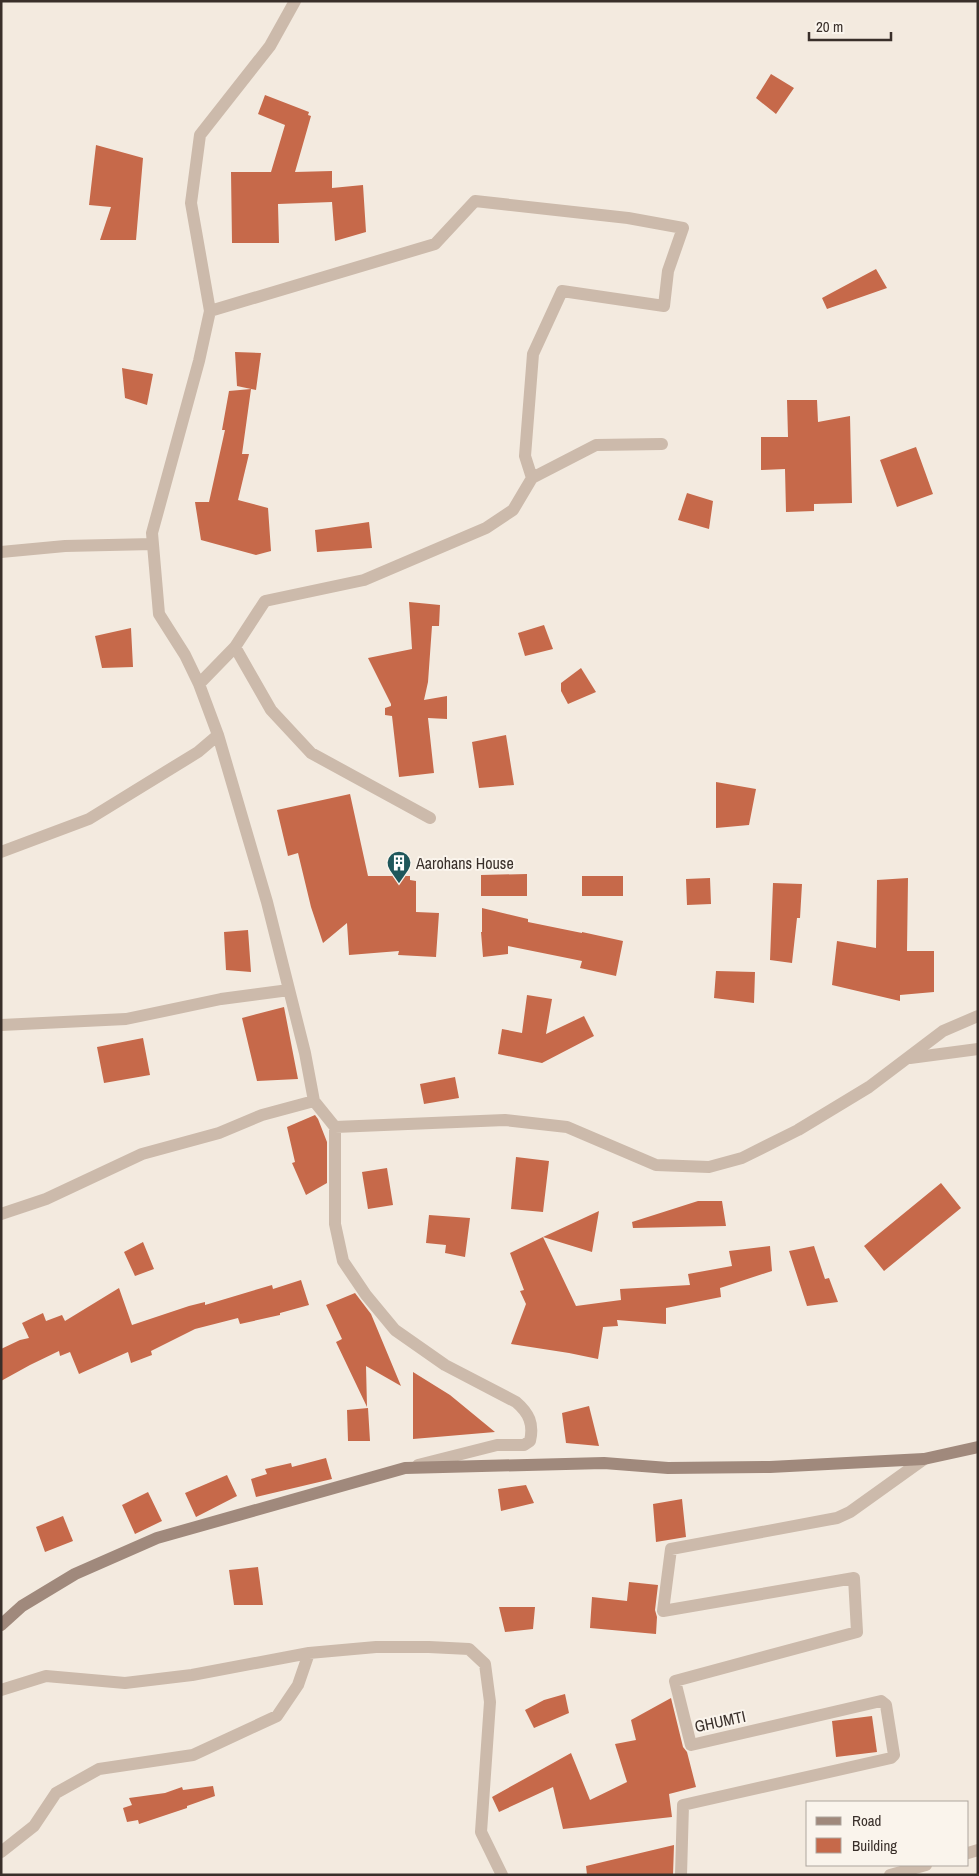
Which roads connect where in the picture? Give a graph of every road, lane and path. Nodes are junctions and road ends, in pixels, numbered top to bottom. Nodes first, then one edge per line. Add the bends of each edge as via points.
1 (295, 1) edge
2 (210, 312) junction
3 (662, 444) dead end
4 (532, 478) junction
5 (153, 544) junction
6 (1, 552) edge
7 (235, 647) junction
8 (199, 684) junction
9 (218, 735) junction
10 (430, 818) dead end
11 (1, 852) edge
12 (289, 990) junction
13 (978, 1016) edge
14 (1, 1025) edge
15 (978, 1049) edge
16 (908, 1058) junction
17 (314, 1101) junction
18 (335, 1127) junction
19 (1, 1214) edge
20 (978, 1447) edge
21 (924, 1459) junction
22 (405, 1468) junction
23 (1, 1625) edge
24 (308, 1653) junction
25 (1, 1690) edge
26 (1, 1852) edge
27 (922, 1866) edge
28 (502, 1875) edge
29 (681, 1875) edge
30 (890, 1875) edge

1 - 2 street via 270,46 200,135 191,203
2 - 4 street via 435,244 475,200 628,218 683,228 668,271 664,306 562,291 533,354 525,456
2 - 5 street via 152,533
3 - 4 street via 596,445
4 - 7 street via 513,510 486,528 364,580 265,601
5 - 6 street via 66,546
5 - 8 street via 159,614
7 - 8 street
7 - 10 street via 270,710 311,753
8 - 9 street
9 - 11 street via 198,752 88,819
9 - 12 street
12 - 14 street via 221,999 126,1018
12 - 17 street
13 - 16 street via 943,1031
15 - 16 street
16 - 18 street via 869,1087 798,1130 742,1158 709,1167 656,1165 567,1127 505,1120
17 - 18 street
17 - 19 street via 262,1115 219,1133 142,1154 46,1199
18 - 22 street via 335,1224 343,1261 395,1330 445,1365 516,1402 530,1419 530,1441 524,1445 497,1445
20 - 21 street
21 - 22 street via 668,1468 604,1463
21 - 29 street, GHUMTI via 837,1518 671,1549 663,1610 854,1578 857,1632 675,1681 691,1745 881,1701 886,1705 894,1755 683,1805
22 - 23 street via 157,1538 75,1574 22,1606
24 - 25 street via 192,1675 125,1683 46,1676
24 - 26 street via 298,1685 276,1716 192,1756 99,1769 56,1792 34,1826
24 - 28 street via 429,1646 469,1649 486,1664 490,1702 481,1832
27 - 30 street

